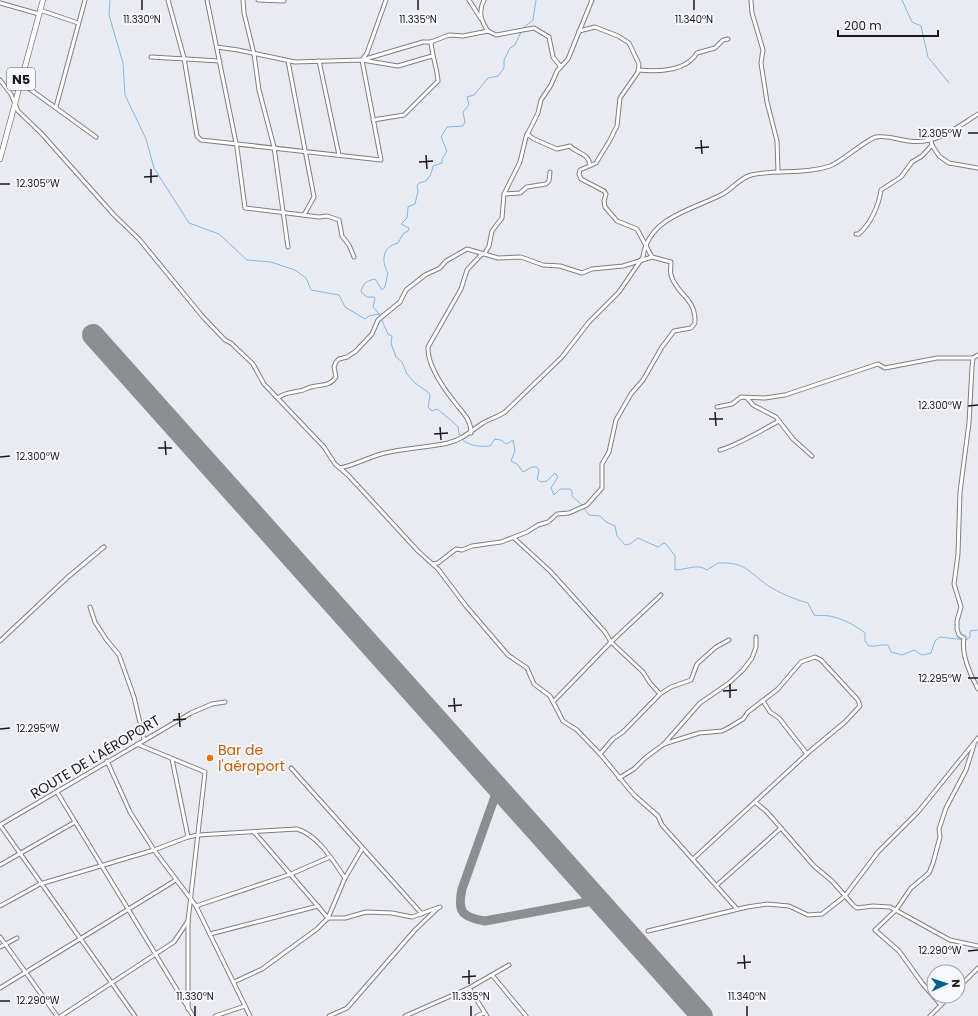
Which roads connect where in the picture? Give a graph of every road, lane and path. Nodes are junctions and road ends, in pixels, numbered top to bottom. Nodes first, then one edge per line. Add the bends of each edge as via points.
1 (43, 0) edge
2 (85, 0) edge
3 (168, 0) edge
4 (207, 0) edge
5 (244, 0) edge
6 (258, 0) edge
7 (386, 0) edge
8 (469, 0) edge
9 (484, 0) edge
10 (592, 0) edge
11 (751, 0) edge
12 (284, 1) edge
13 (0, 3) edge
14 (40, 12) junction
15 (481, 20) junction
16 (78, 23) junction
17 (488, 31) junction
18 (579, 31) junction
19 (728, 39) dead end
20 (431, 42) junction
21 (217, 47) junction
22 (254, 54) junction
23 (432, 56) junction
24 (151, 57) dead end
25 (184, 58) junction
26 (362, 60) junction
27 (220, 61) junction
28 (288, 61) junction
29 (319, 61) junction
30 (560, 67) junction
31 (638, 70) junction
32 (0, 80) edge
33 (20, 82) junction
34 (15, 101) junction
35 (56, 107) junction
36 (978, 114) edge
37 (373, 120) junction
38 (528, 134) junction
39 (96, 137) dead end
40 (236, 143) junction
41 (932, 143) junction
42 (274, 147) junction
43 (307, 151) junction
44 (339, 155) junction
45 (0, 159) edge
46 (590, 165) junction
47 (978, 168) edge
48 (550, 172) dead end
49 (778, 172) junction
50 (504, 194) junction
51 (284, 213) junction
52 (304, 215) junction
53 (856, 234) dead end
54 (647, 246) junction
55 (288, 247) dead end
56 (481, 255) junction
57 (354, 256) dead end
58 (652, 257) junction
59 (642, 260) junction
60 (978, 355) edge
61 (973, 358) junction
62 (278, 398) junction
63 (747, 398) junction
64 (717, 407) dead end
65 (779, 421) junction
66 (471, 433) junction
67 (720, 450) dead end
68 (812, 456) dead end
69 (340, 468) junction
70 (514, 538) junction
71 (104, 547) dead end
72 (433, 564) junction
73 (661, 595) dead end
74 (90, 607) dead end
75 (756, 637) dead end
76 (729, 640) dead end
77 (0, 641) edge
78 (611, 642) junction
79 (978, 689) edge
80 (660, 694) junction
81 (764, 701) junction
82 (225, 702) dead end
83 (553, 702) junction
84 (978, 738) edge
85 (144, 740) junction
86 (137, 744) junction
87 (664, 744) junction
88 (974, 744) junction
89 (600, 754) junction
90 (807, 754) junction
91 (172, 760) junction
92 (107, 761) junction
93 (291, 768) dead end
94 (619, 778) junction
95 (57, 792) junction
96 (755, 802) junction
97 (75, 822) junction
98 (0, 825) edge
99 (781, 828) junction
100 (254, 832) junction
101 (198, 835) junction
102 (188, 837) junction
103 (362, 849) junction
104 (154, 850) junction
105 (20, 854) junction
106 (330, 857) junction
107 (693, 859) junction
108 (0, 865) edge
109 (101, 866) junction
110 (291, 874) junction
111 (345, 878) junction
112 (176, 880) junction
113 (40, 884) junction
114 (717, 885) junction
115 (845, 896) junction
116 (191, 901) junction
117 (0, 906) edge
118 (196, 906) junction
119 (318, 906) junction
120 (737, 909) junction
121 (128, 910) junction
122 (896, 910) junction
123 (422, 914) junction
124 (328, 918) junction
125 (188, 921) junction
126 (648, 931) dead end
127 (210, 934) junction
128 (0, 937) edge
129 (17, 938) dead end
130 (80, 939) junction
131 (5, 944) junction
132 (978, 946) edge
133 (0, 947) edge
134 (155, 955) junction
135 (509, 965) dead end
136 (978, 968) edge
137 (26, 972) junction
138 (492, 975) junction
139 (966, 980) edge
140 (234, 982) junction
141 (112, 984) junction
142 (0, 988) edge
143 (469, 988) junction
144 (941, 1005) joint
145 (245, 1006) junction
146 (188, 1008) junction
147 (484, 1013) junction
148 (57, 1016) edge
149 (61, 1016) edge
150 (135, 1016) edge
151 (192, 1016) edge
152 (215, 1016) edge
153 (250, 1016) edge
154 (329, 1016) edge
155 (405, 1016) edge
156 (477, 1016) edge
157 (487, 1016) edge
158 (526, 1016) edge
159 (930, 1016) edge

1 - 14 highway, N5
2 - 16 street
3 - 25 street
4 - 21 street
5 - 22 street via 244,13
6 - 12 street
7 - 26 street via 367,53
8 - 15 street
9 - 15 street
10 - 18 street
11 - 49 street via 752,13 763,50 761,63 777,141
13 - 14 street
14 - 16 street
14 - 33 highway, N5
15 - 17 street
16 - 35 street
17 - 20 street via 463,36 449,35
17 - 30 street via 496,35 534,28 540,30 549,37 553,57
18 - 30 street via 568,59
18 - 31 street via 595,27 629,43 639,64
19 - 31 street via 723,40 715,48 697,53 692,61 670,70
20 - 23 street
20 - 26 street via 423,42
21 - 22 street
21 - 27 street
22 - 28 street
22 - 42 street via 259,90
23 - 26 street via 398,66
23 - 37 street via 436,64 438,81 404,115
24 - 25 street
25 - 27 street
25 - 40 street via 197,136 206,141
26 - 29 street
26 - 37 street
27 - 40 street
28 - 29 street
28 - 43 street
29 - 44 street
30 - 38 street via 541,100
31 - 46 street via 620,98 617,126 596,163
32 - 34 street
33 - 34 highway, N5
33 - 35 street
34 - 45 highway, N5
34 - 62 street via 18,111 41,133 114,216 139,239 204,317 253,364 264,384
35 - 39 street
36 - 41 street
37 - 44 street via 380,160
38 - 46 street via 557,149 570,146 584,154
38 - 50 street via 520,162
40 - 42 street
40 - 51 street via 245,208
41 - 47 street via 939,156 949,163
41 - 49 street via 875,137 830,166 796,172
41 - 53 street via 901,177 880,190 873,213 862,232
42 - 43 street
42 - 51 street
43 - 44 street
43 - 52 street via 314,197
46 - 54 street via 580,170 581,179 604,191 605,207 617,220 637,229
48 - 50 street via 546,184 533,185 514,194
49 - 54 street via 741,179 725,193 665,221 654,230
50 - 56 street via 502,218 492,231 486,253
51 - 52 street
51 - 55 street
52 - 57 street via 327,216 339,220 342,236
54 - 58 street
54 - 59 street
56 - 59 street via 498,258 522,257 543,265 560,266 582,273
56 - 62 street via 467,250 449,259 440,268 406,290 400,302 381,317 372,334 356,351 336,362 336,376 330,383 290,392
56 - 66 street via 467,270 461,289 428,347 428,356 435,374 469,418
58 - 59 street
58 - 70 street via 671,262 670,273 673,280 694,308 694,323 691,328 674,332 616,420 609,452 602,464 602,488 587,505 569,513 557,514 548,522
59 - 66 street via 619,292 588,322 562,357 505,412 495,419 483,422
60 - 61 street
61 - 63 street via 937,358 885,368 878,364 785,395
61 - 79 street via 960,487 958,554 954,584 961,607 957,629 964,640 967,666
62 - 69 street
63 - 64 street via 741,397 732,404
63 - 65 street via 753,405
65 - 67 street via 732,447
65 - 68 street via 793,439
66 - 69 street via 448,443 380,454
69 - 72 street
70 - 72 street via 462,550 456,549
70 - 78 street via 554,574
71 - 77 street
72 - 83 street via 508,655 528,668 534,684 550,696
73 - 78 street
74 - 85 street via 95,622 119,655 134,697
75 - 87 street via 752,658 743,670 700,703
76 - 80 street via 716,647 697,664 691,680
78 - 80 street via 643,672
78 - 83 street
80 - 89 street
81 - 87 street via 744,719 722,731 699,733
81 - 90 street via 770,712 779,718
81 - 90 street via 781,686 801,662 815,657 828,667 858,700 859,709
82 - 85 street, ROUTE DE L'AÉROPORT via 212,704 191,713
83 - 89 street via 563,721 577,730
84 - 88 street
85 - 86 street, ROUTE DE L'AÉROPORT
86 - 91 street
86 - 92 street, ROUTE DE L'AÉROPORT
87 - 94 street via 627,775
88 - 115 street via 918,812 878,852
88 - 122 street via 966,770 946,808 929,873 911,888
89 - 94 street
90 - 96 street
91 - 101 street via 205,772
91 - 102 street
92 - 95 street, ROUTE DE L'AÉROPORT
92 - 104 street via 130,812
93 - 103 street
94 - 107 street via 658,816
95 - 97 street
95 - 98 street, ROUTE DE L'AÉROPORT
96 - 99 street
96 - 107 street
97 - 105 street
97 - 109 street
98 - 105 street
99 - 114 street
99 - 115 street via 814,866
100 - 101 street
100 - 106 street via 297,829 306,832
100 - 110 street
101 - 102 street
101 - 116 street
102 - 104 street
103 - 111 street
103 - 123 street
104 - 109 street
104 - 112 street
105 - 108 street
105 - 113 street
106 - 110 street
106 - 111 street
107 - 114 street
109 - 113 street
109 - 121 street
110 - 118 street
110 - 119 street
111 - 124 street
112 - 116 street
112 - 121 street
113 - 117 street
113 - 130 street
114 - 120 street
115 - 120 street via 817,915 808,915 790,906 774,904
115 - 122 street via 857,908 882,906
116 - 118 street
116 - 125 street
118 - 127 street
119 - 124 street
119 - 127 street
120 - 126 street
121 - 130 street
121 - 134 street
122 - 132 street via 950,940
122 - 144 street via 875,930 899,950
123 - 124 street via 412,917 366,912 345,918
123 - 154 street via 440,907 415,930 347,1008
124 - 140 street via 262,969
125 - 134 street via 174,942
125 - 146 street
127 - 140 street
128 - 131 street
129 - 131 street
130 - 137 street
130 - 141 street
131 - 133 street
131 - 137 street
134 - 141 street
134 - 146 street
135 - 138 street
136 - 139 street
137 - 142 street
137 - 148 street
138 - 143 street
138 - 158 street
140 - 145 street
141 - 149 street
141 - 150 street
143 - 147 street
143 - 155 street
144 - 159 street
145 - 152 street
145 - 153 street
146 - 151 street
147 - 156 street
147 - 157 street

